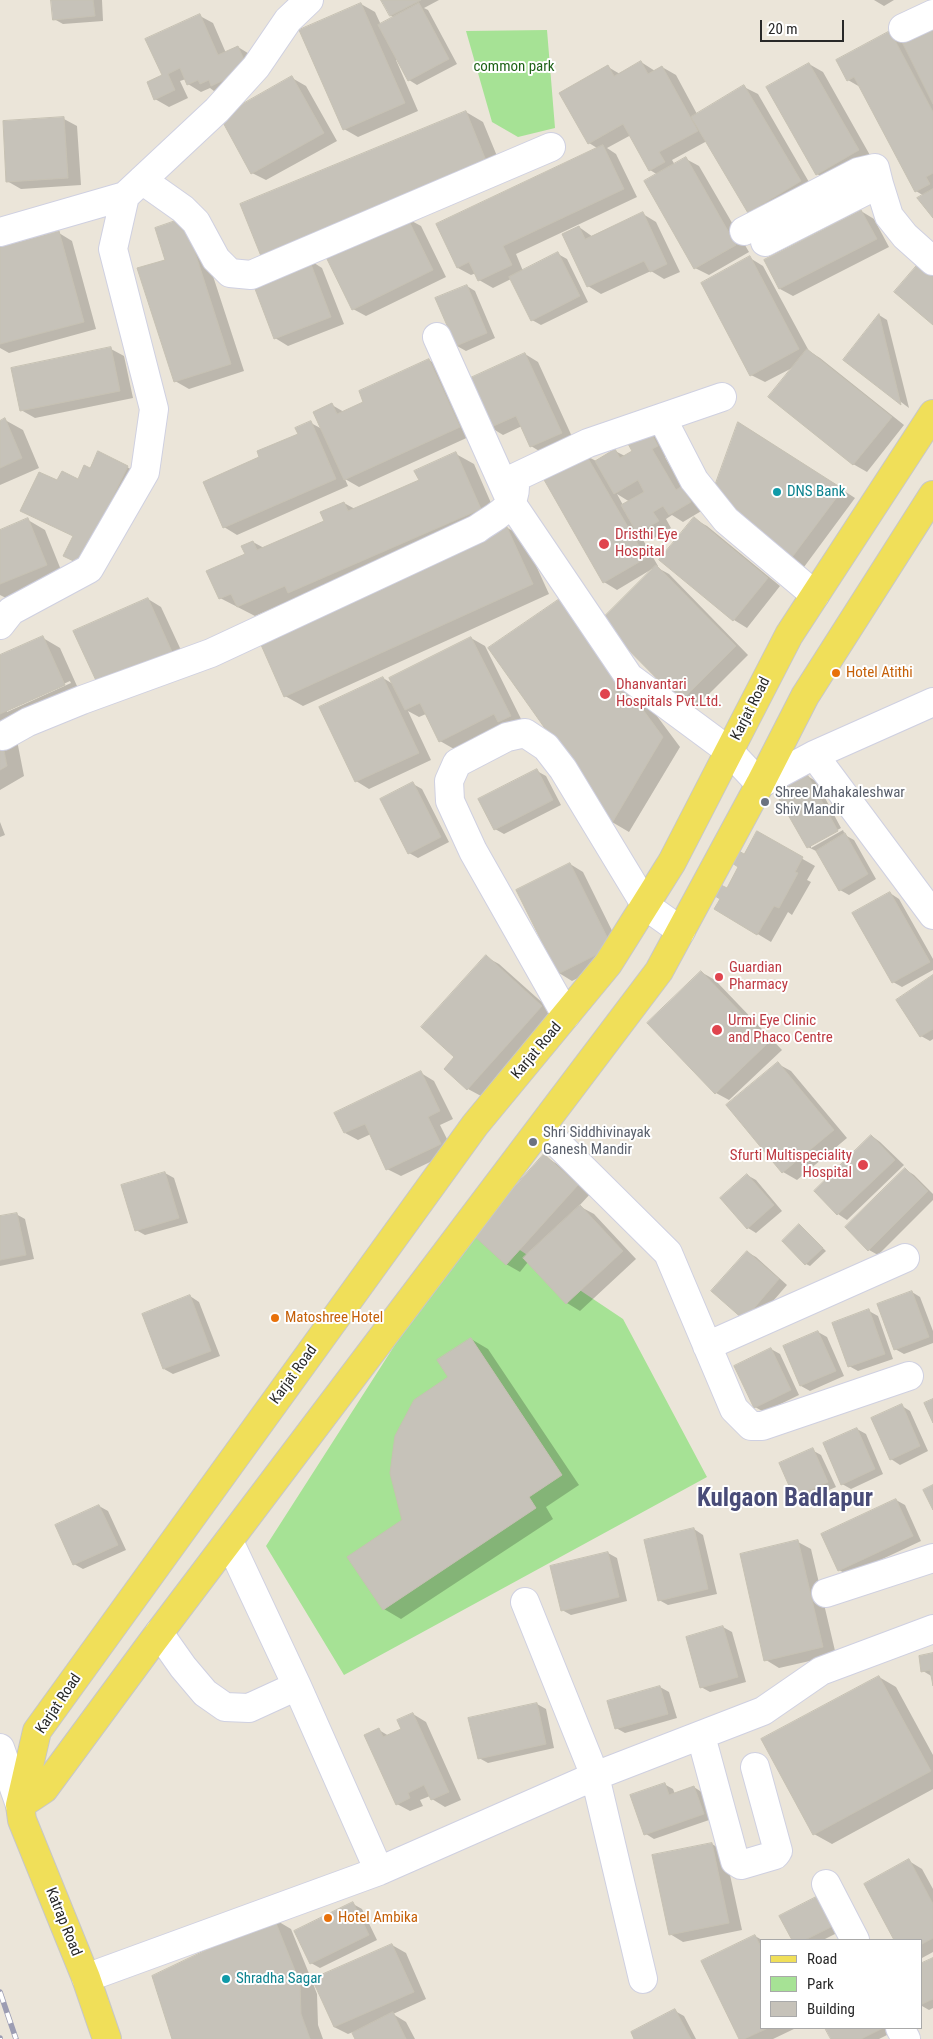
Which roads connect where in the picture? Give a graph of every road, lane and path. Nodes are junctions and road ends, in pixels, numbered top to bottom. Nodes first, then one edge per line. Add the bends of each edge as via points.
1 (309, 0) edge
2 (933, 14) edge
3 (903, 28) dead end
4 (551, 147) dead end
5 (133, 188) junction
6 (0, 232) edge
7 (755, 236) dead end
8 (933, 260) edge
9 (437, 337) dead end
10 (462, 381) dead end
11 (722, 397) dead end
12 (933, 414) edge
13 (662, 418) junction
14 (513, 491) junction
15 (933, 495) edge
16 (815, 595) junction
17 (0, 625) edge
18 (933, 702) edge
19 (3, 736) dead end
20 (730, 751) junction
21 (814, 755) junction
22 (760, 784) junction
23 (646, 906) junction
24 (933, 915) edge
25 (681, 930) junction
26 (566, 1015) junction
27 (542, 1128) junction
28 (905, 1258) dead end
29 (707, 1346) junction
30 (909, 1376) dead end
31 (229, 1541) junction
32 (933, 1558) edge
33 (826, 1593) dead end
34 (526, 1602) dead end
35 (933, 1629) edge
36 (159, 1633) junction
37 (297, 1686) junction
38 (700, 1736) junction
39 (0, 1748) edge
40 (756, 1767) dead end
41 (595, 1776) junction
42 (20, 1805) junction
43 (379, 1871) junction
44 (826, 1884) dead end
45 (854, 1939) edge
46 (86, 1978) junction
47 (644, 1979) dead end
48 (107, 2039) edge

1 - 5 street via 288,20 256,66 218,110
2 - 3 street
4 - 5 street via 251,275 230,273 216,259 196,222 183,208
5 - 6 street
5 - 17 street via 113,249 154,409 145,472 89,569 11,611
7 - 8 street via 878,184 889,216 905,236
9 - 14 street
10 - 14 street
11 - 13 street
12 - 16 main road, Karjat Road
13 - 14 street via 588,443
13 - 16 street via 694,480 726,520
14 - 19 street via 477,529 211,653 82,700
14 - 20 street via 629,677
15 - 22 main road via 805,696
16 - 20 main road, Karjat Road via 789,636
18 - 21 street
20 - 22 street
20 - 23 main road, Karjat Road
21 - 22 street
21 - 24 street
22 - 25 main road
23 - 25 street
23 - 26 main road, Karjat Road via 608,964
23 - 26 street via 546,746 525,733 507,737 457,764 450,781 450,801 473,851
25 - 27 main road via 659,971
26 - 42 main road, Karjat Road via 475,1125 37,1731
27 - 29 street via 668,1252
27 - 31 main road
28 - 29 street
29 - 30 street via 734,1409 751,1426 762,1426
31 - 36 main road
31 - 37 street
32 - 33 street
34 - 41 street
35 - 38 street via 821,1672 763,1711
36 - 37 street via 182,1667 206,1693 225,1707 249,1708
36 - 42 main road via 44,1789
37 - 43 street
38 - 40 street via 735,1861 741,1865 778,1851
38 - 41 street
39 - 42 street
41 - 43 street
41 - 47 street
42 - 46 main road, Katrap Road via 22,1820
43 - 46 street
44 - 45 street
46 - 48 main road, Katrap Road

